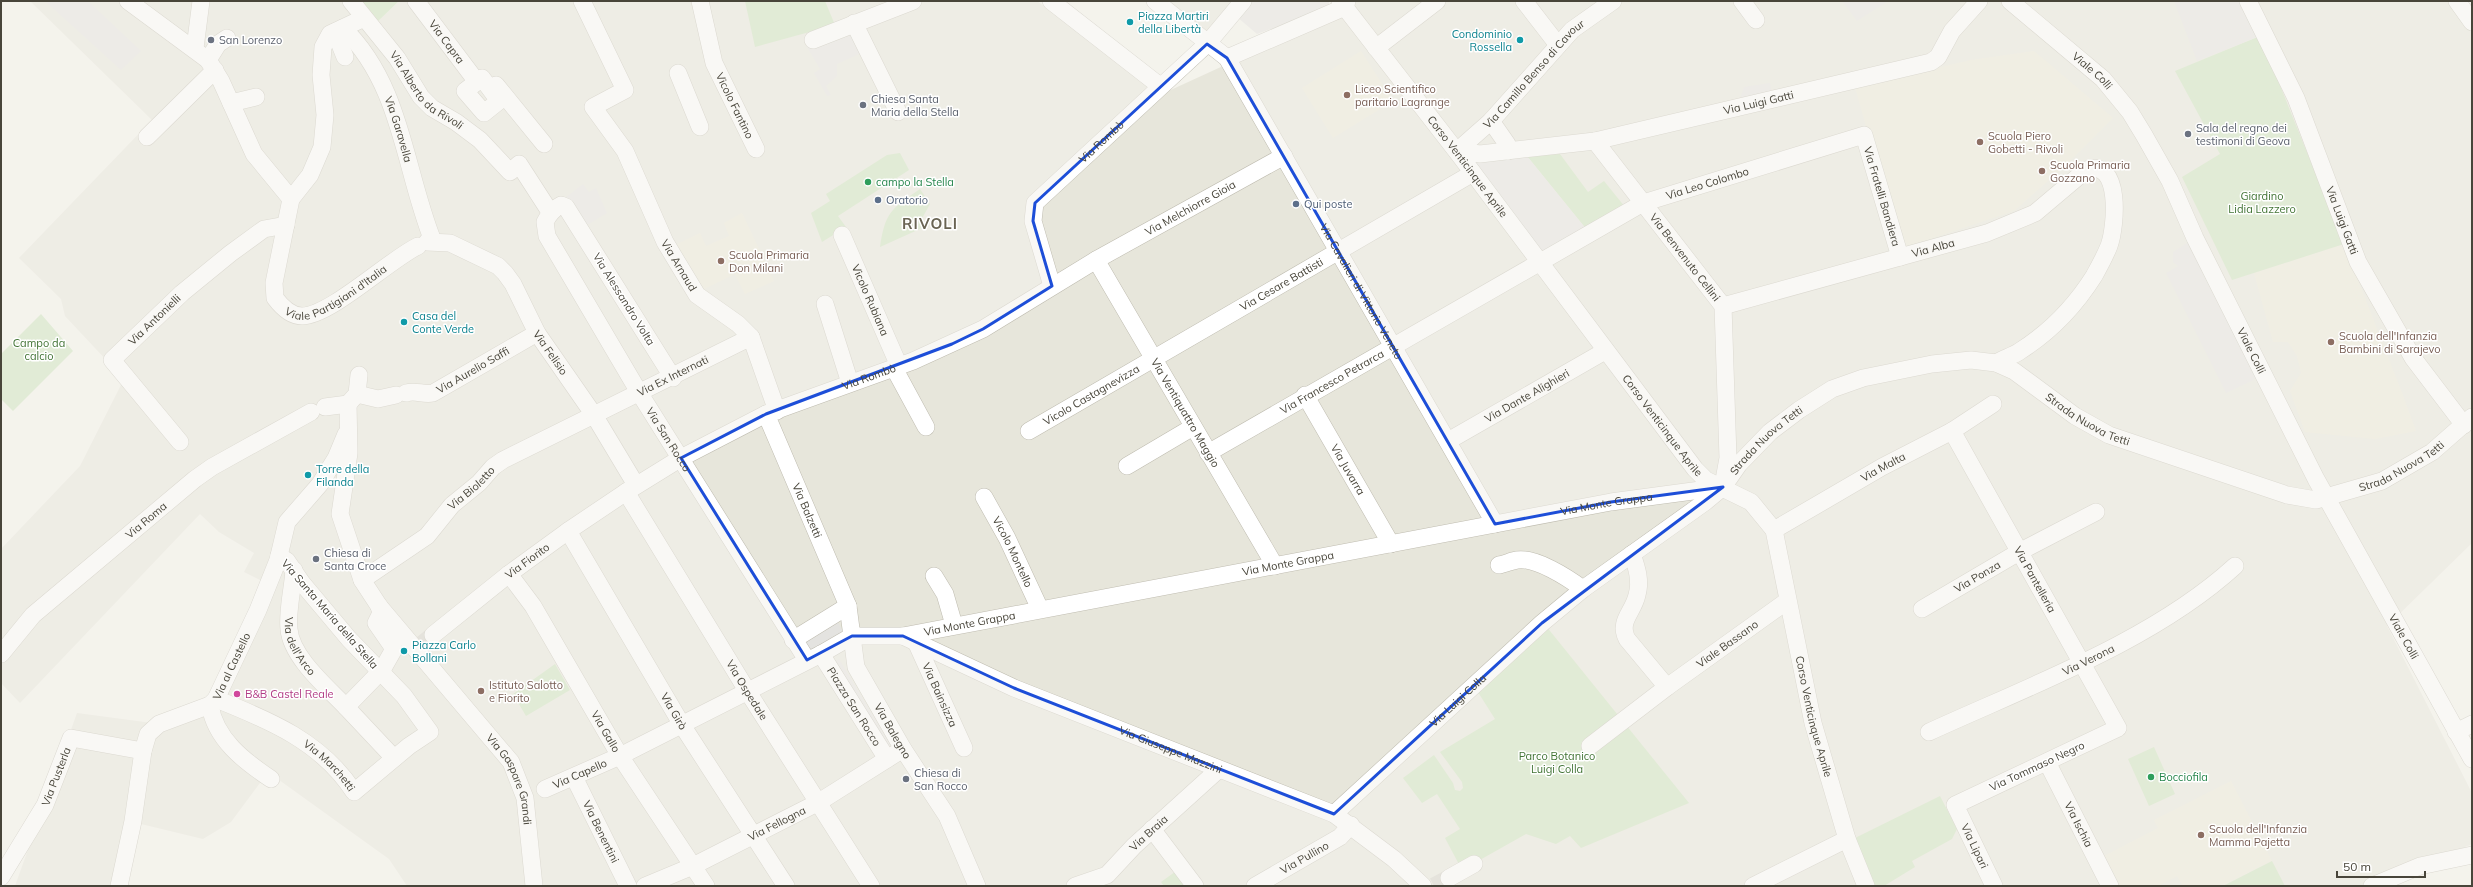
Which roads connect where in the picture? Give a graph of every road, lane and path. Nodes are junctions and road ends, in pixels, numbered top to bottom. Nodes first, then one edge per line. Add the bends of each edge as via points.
1 (128, 1) edge
2 (201, 1) edge
3 (351, 1) edge
4 (416, 1) edge
5 (582, 1) edge
6 (700, 1) edge
7 (913, 1) edge
8 (1051, 1) edge
9 (1155, 1) edge
10 (1242, 1) edge
11 (1437, 1) edge
12 (1524, 1) edge
13 (1613, 1) edge
14 (1742, 1) edge
15 (1979, 1) edge
16 (2010, 1) edge
17 (2248, 1) edge
18 (2457, 1) edge
19 (1344, 3) edge
20 (364, 18) junction
21 (1756, 20) dead end
22 (2472, 22) edge
23 (854, 23) junction
24 (339, 30) junction
25 (227, 38) dead end
26 (813, 40) dead end
27 (1207, 44) junction
28 (1558, 45) junction
29 (195, 48) junction
30 (1376, 48) junction
31 (345, 58) dead end
32 (1227, 58) junction
33 (212, 65) junction
34 (678, 73) dead end
35 (477, 82) dead end
36 (496, 84) dead end
37 (1160, 86) junction
38 (256, 97) dead end
39 (231, 102) junction
40 (898, 112) dead end
41 (1491, 121) junction
42 (700, 127) dead end
43 (1864, 135) joint
44 (147, 138) dead end
45 (1595, 141) junction
46 (544, 144) dead end
47 (756, 149) dead end
48 (1512, 150) junction
49 (1457, 151) junction
50 (1284, 156) junction
51 (1473, 173) junction
52 (291, 199) junction
53 (1643, 203) junction
54 (550, 212) junction
55 (286, 225) junction
56 (842, 235) dead end
57 (431, 243) junction
58 (1338, 250) junction
59 (1900, 257) junction
60 (1096, 260) junction
61 (1538, 262) junction
62 (1052, 286) junction
63 (825, 304) dead end
64 (1723, 306) junction
65 (537, 332) junction
66 (751, 337) junction
67 (1394, 345) junction
68 (1605, 351) junction
69 (1153, 360) junction
70 (1996, 363) junction
71 (896, 367) junction
72 (359, 375) dead end
73 (674, 378) junction
74 (850, 383) junction
75 (640, 394) junction
76 (1305, 395) junction
77 (352, 399) junction
78 (1993, 404) dead end
79 (318, 410) joint
80 (771, 412) junction
81 (594, 415) junction
82 (2468, 421) edge
83 (926, 427) dead end
84 (349, 428) junction
85 (1193, 428) junction
86 (1029, 431) dead end
87 (1952, 431) junction
88 (1448, 441) junction
89 (180, 442) dead end
90 (1208, 453) junction
91 (681, 458) junction
92 (1127, 466) dead end
93 (1723, 486) junction
94 (631, 488) junction
95 (984, 496) dead end
96 (2327, 499) junction
97 (2096, 512) dead end
98 (1495, 524) junction
99 (1774, 530) junction
100 (568, 531) junction
101 (1390, 544) junction
102 (2019, 552) junction
103 (1632, 554) junction
104 (279, 556) junction
105 (1499, 565) dead end
106 (1275, 566) junction
107 (2235, 566) dead end
108 (294, 570) junction
109 (509, 574) junction
110 (934, 576) dead end
111 (362, 580) junction
112 (1583, 590) junction
113 (1787, 601) junction
114 (379, 605) junction
115 (848, 606) junction
116 (1040, 609) junction
117 (1922, 609) dead end
118 (954, 625) junction
119 (433, 635) tunnel mouth
120 (852, 636) junction
121 (909, 639) junction
122 (793, 640) junction
123 (1, 654) edge
124 (814, 657) junction
125 (2082, 661) junction
126 (380, 672) junction
127 (1667, 686) junction
128 (748, 692) junction
129 (213, 702) junction
130 (346, 707) junction
131 (2472, 724) edge
132 (682, 725) junction
133 (2118, 728) joint
134 (430, 732) joint
135 (1929, 732) dead end
136 (2456, 732) junction
137 (1590, 746) dead end
138 (964, 748) dead end
139 (903, 749) junction
140 (143, 751) junction
141 (620, 756) junction
142 (394, 758) junction
143 (887, 759) junction
144 (2472, 759) edge
145 (2047, 762) junction
146 (1218, 770) junction
147 (574, 777) junction
148 (271, 779) dead end
149 (545, 789) dead end
150 (819, 802) junction
151 (1955, 805) joint
152 (1334, 814) junction
153 (1351, 825) junction
154 (1152, 829) junction
155 (755, 836) junction
156 (1847, 839) junction
157 (2472, 855) edge
158 (1474, 864) dead end
159 (693, 866) junction
160 (1, 877) edge
161 (1449, 878) tunnel mouth
162 (976, 882) edge
163 (119, 886) edge
164 (534, 886) edge
165 (628, 886) edge
166 (645, 886) edge
167 (706, 886) edge
168 (786, 886) edge
169 (871, 886) edge
170 (1075, 886) edge
171 (1195, 886) edge
172 (1255, 886) edge
173 (1424, 886) edge
174 (1753, 886) edge
175 (1866, 886) edge
176 (1994, 886) edge
177 (2110, 886) edge
178 (2372, 886) edge

1 - 29 street
2 - 29 street
3 - 20 street, Via Alberto da Rivoli
4 - 35 street, Via Capra
5 - 66 street, Via Arnaud via 624,90 593,107 626,151 665,242 696,295 738,324
6 - 47 street, Vicolo Fantino via 714,63
7 - 23 street
8 - 37 street
9 - 27 street
10 - 27 street
11 - 30 street
12 - 28 street
13 - 28 street, Via Camillo Benso di Cavour via 1572,30
14 - 21 street
15 - 45 street, Via Luigi Gatti via 1952,31 1938,57 1931,62
16 - 96 street, Viale Colli via 2103,79 2130,112 2170,181 2195,238
17 - 82 street, Via Luigi Gatti via 2296,98 2358,262 2412,358
18 - 22 street
19 - 30 street, Corso Venticinque Aprile
19 - 32 street
20 - 24 street
20 - 54 street, Via Alberto da Rivoli via 397,58 421,97 432,108 456,122 515,168
23 - 26 street
23 - 40 street
24 - 31 street
24 - 52 street via 327,37 320,59 325,115 322,147 310,175
24 - 57 street, Via Garavella via 366,53 389,98
25 - 33 street via 218,44
27 - 32 street
27 - 37 street
28 - 41 street, Via Camillo Benso di Cavour
29 - 33 street
30 - 49 street, Corso Venticinque Aprile
32 - 50 street, Via Cavalieri di Vittorio Veneto
33 - 39 street
33 - 44 street
34 - 42 street
36 - 46 street
37 - 62 street, Via Rombò via 1035,203 1033,221
38 - 39 street
39 - 52 street via 254,154
41 - 48 street
41 - 49 street, Via Camillo Benso di Cavour
43 - 53 street, Via Leo Colombo
43 - 59 street, Via Fratelli Bandiera
45 - 48 street, Via Luigi Gatti
45 - 53 street, Via Benvenuto Cellini
48 - 49 street, Via Luigi Gatti via 1480,154
49 - 51 street, Corso Venticinque Aprile
50 - 58 street, Via Cavalieri di Vittorio Veneto
50 - 60 street, Via Melchiorre Gioia
51 - 58 street, Via Cesare Battisti
51 - 61 street, Corso Venticinque Aprile
52 - 55 street, Viale Partigiani d'Italia
53 - 61 street, Via Leo Colombo
53 - 64 street, Via Benvenuto Cellini
54 - 73 street, Via Alessandro Volta via 564,206
54 - 75 street, Via San Rocco via 544,226 547,236
55 - 57 street, Viale Partigiani d'Italia via 274,294 275,298 294,315 303,316 318,312
55 - 89 street, Via Antonielli via 264,229 231,253 182,293 112,360
56 - 71 street, Vicolo Rubiana
57 - 65 street, Via Felisio via 498,266 513,284
58 - 67 street, Via Cavalieri di Vittorio Veneto
58 - 69 street, Via Cesare Battisti
59 - 64 street, Via Alba
59 - 70 street, Via Alba via 1987,233 2034,213 2086,170 2092,167 2106,172 2113,192 2113,230 2109,246 2094,275 2054,327 2019,352
60 - 62 street, Via Rombò
60 - 69 street, Via Ventiquattro Maggio
61 - 67 street, Via Francesco Petrarca
61 - 68 street, Corso Venticinque Aprile
62 - 71 street, Via Rombò via 983,329
63 - 74 street
64 - 93 street, Via Benvenuto Cellini via 1728,458
65 - 77 street, Via Aurelio Saffi via 433,393 414,390 378,398
65 - 81 street, Via Felisio
66 - 73 street, Via Ex Internati
66 - 80 street, Via Arnaud
67 - 76 street, Via Francesco Petrarca
67 - 88 street, Via Cavalieri di Vittorio Veneto
68 - 88 street, Via Dante Alighieri
68 - 93 street, Corso Venticinque Aprile via 1695,469 1706,480
69 - 85 street, Via Ventiquattro Maggio
69 - 86 street, Vicolo Castagnevizza
70 - 93 street, Strada Nuova Tetti via 1971,360 1932,364 1863,378 1832,389 1770,432 1739,464
70 - 96 street, Strada Nuova Tetti via 2014,371 2075,416 2109,434 2287,495 2316,500
71 - 74 street, Via Rombò
71 - 83 street, Vicolo Rubiana
72 - 77 street
73 - 75 street, Via Ex Internati
74 - 80 street, Via Rombò
75 - 81 street, Via Ex Internati
75 - 91 street, Via San Rocco
76 - 90 street, Via Francesco Petrarca
76 - 101 street, Via Juvarra
77 - 79 street, Via Aurelio Saffi
77 - 84 street
78 - 87 street, Via Malta
79 - 123 street, Via Roma via 212,466 195,479 34,615
80 - 91 street, Via Rombò
80 - 115 street, Via Balzetti
81 - 94 street, Via Felisio
81 - 111 street, Via Bioletto via 493,467 479,483 452,505 427,536
82 - 96 street, Strada Nuova Tetti via 2438,448 2382,481
84 - 104 street, Via al Castello via 336,458 320,484 287,522
84 - 111 street via 350,453 340,514
85 - 90 street, Via Ventiquattro Maggio
85 - 92 street
87 - 99 street, Via Malta
87 - 102 street, Via Pantelleria
88 - 98 street, Via Cavalieri di Vittorio Veneto
90 - 106 street, Via Ventiquattro Maggio
91 - 94 street, Via Rombò
91 - 122 street, Via San Rocco
93 - 98 street, Via Monte Grappa via 1611,502
93 - 99 street, Corso Venticinque Aprile via 1751,502
93 - 103 street, Via Luigi Colla via 1705,502
94 - 100 street, Via Fiorito
94 - 128 street, Via Ospedale
95 - 116 street, Vicolo Montello via 1008,538
96 - 136 street, Viale Colli
97 - 102 street, Via Ponza
98 - 101 street, Via Monte Grappa
99 - 113 street, Corso Venticinque Aprile
100 - 109 street, Via Fiorito
100 - 132 street, Via Girò
101 - 106 street, Via Monte Grappa
102 - 117 street, Via Ponza
102 - 125 street, Via Pantelleria
103 - 112 street, Via Luigi Colla
103 - 127 street via 1637,570 1637,595 1625,618 1623,631
104 - 108 street, Via Santa Maria della Stella
104 - 129 street, Via al Castello via 258,610
105 - 112 street via 1518,560 1528,561 1563,575
106 - 116 street, Via Monte Grappa
107 - 125 street, Via Verona via 2219,581 2154,625
108 - 126 street, Via Santa Maria della Stella via 302,583
108 - 130 street, Via dell'Arco via 288,628 292,643 312,672
109 - 119 street, Via Fiorito
109 - 141 street, Via Gallo via 533,606
110 - 118 street via 945,594
111 - 114 street
112 - 152 street, Via Luigi Colla via 1524,639
113 - 127 street, Viale Bassano
113 - 156 street, Corso Venticinque Aprile via 1813,723
114 - 126 street via 381,613 376,623 394,649
114 - 164 street, Via Gaspare Grandi via 510,762 524,798
115 - 120 street
115 - 122 street
116 - 118 street, Via Monte Grappa
118 - 121 street, Via Monte Grappa
120 - 121 street, Via Monte Grappa
120 - 124 street
120 - 139 street, Via Balegno via 856,667
121 - 138 street, Via Bainsizza
121 - 146 street, Via Giuseppe Mazzini via 1014,688
122 - 124 street, Piazza San Rocco
124 - 128 street, Via Capello
124 - 143 street, Piazza San Rocco
125 - 133 street, Via Pantelleria
125 - 135 street, Via Verona
126 - 130 street
126 - 134 street, Via Santa Maria della Stella via 404,696
127 - 137 street, Viale Bassano
128 - 132 street, Via Capello
128 - 150 street, Via Ospedale
129 - 140 street, Via al Castello via 159,724 148,734
129 - 142 street, Via Marchetti via 260,716 297,736 329,761 354,792
129 - 148 street via 211,715 226,743 253,768
130 - 142 street, Via dell'Arco
131 - 136 street
132 - 141 street, Via Capello
132 - 155 street, Via Girò
133 - 145 street, Via Tommaso Negro
134 - 142 street, Via Marchetti
136 - 144 street, Viale Colli
139 - 143 street, Via Fellogna
139 - 162 street, Via Balegno via 947,816
140 - 160 street, Via Pusterla via 71,738 45,805
140 - 163 street, Via al Castello
141 - 147 street, Via Capello
141 - 159 street, Via Gallo
143 - 150 street, Via Fellogna
145 - 151 street, Via Tommaso Negro
145 - 177 street, Via Ischia
146 - 152 street, Via Giuseppe Mazzini
146 - 154 street, Via Braia
147 - 149 street, Via Capello
147 - 165 street, Via Benentini
150 - 155 street, Via Fellogna
150 - 169 street, Via Ospedale
151 - 176 street, Via Lipari
152 - 153 street, Via Giuseppe Mazzini
153 - 172 street, Via Pullino via 1340,837
153 - 173 street, Via Giuseppe Mazzini
154 - 170 street, Via Braia via 1107,875
154 - 171 street
155 - 159 street, Via Fellogna
155 - 168 street, Via Girò
156 - 174 street
156 - 175 street, Corso Venticinque Aprile
157 - 178 street via 2420,866
158 - 161 street
159 - 166 street, Via Fellogna
159 - 167 street, Via Gallo

